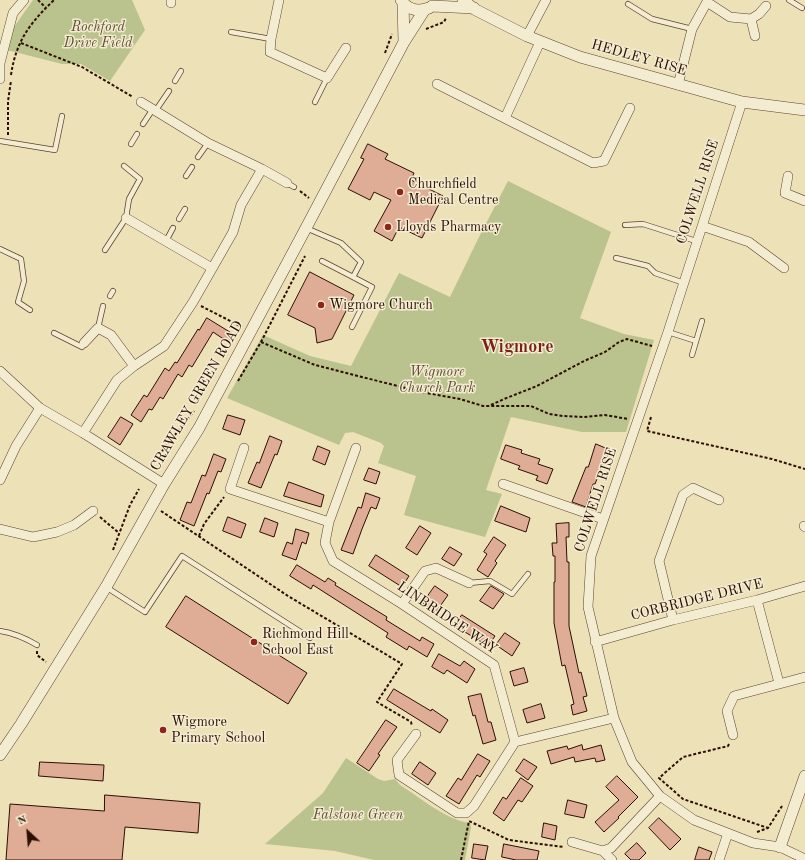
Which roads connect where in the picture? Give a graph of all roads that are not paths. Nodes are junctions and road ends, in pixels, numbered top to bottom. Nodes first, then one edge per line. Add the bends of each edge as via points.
1 (24, 0) edge
2 (279, 0) edge
3 (463, 0) edge
4 (546, 0) edge
5 (789, 0) edge
6 (402, 1) edge
7 (708, 1) edge
8 (768, 3) edge
9 (628, 4) dead end
10 (431, 5) edge
11 (474, 8) junction
12 (802, 8) dead end
13 (751, 18) junction
14 (692, 28) junction
15 (231, 32) dead end
16 (527, 36) junction
17 (755, 36) dead end
18 (271, 39) junction
19 (404, 42) junction
20 (540, 42) junction
21 (346, 48) dead end
22 (181, 71) dead end
23 (328, 78) junction
24 (0, 79) edge
25 (175, 81) dead end
26 (437, 84) dead end
27 (678, 85) junction
28 (169, 91) dead end
29 (141, 102) road end
30 (315, 102) dead end
31 (742, 102) junction
32 (630, 108) dead end
33 (155, 110) junction
34 (805, 110) edge
35 (62, 116) dead end
36 (505, 118) junction
37 (143, 124) dead end
38 (137, 134) dead end
39 (0, 141) edge
40 (208, 143) junction
41 (131, 144) dead end
42 (198, 157) dead end
43 (124, 166) dead end
44 (192, 167) dead end
45 (262, 169) junction
46 (186, 176) dead end
47 (788, 176) dead end
48 (290, 185) road end
49 (805, 200) edge
50 (185, 209) dead end
51 (126, 218) junction
52 (179, 219) dead end
53 (625, 225) dead end
54 (702, 226) junction
55 (173, 228) dead end
56 (306, 228) junction
57 (166, 241) junction
58 (696, 241) junction
59 (0, 249) edge
60 (105, 250) dead end
61 (616, 258) dead end
62 (322, 261) dead end
63 (212, 268) junction
64 (784, 268) dead end
65 (353, 277) junction
66 (684, 283) junction
67 (113, 291) dead end
68 (110, 296) dead end
69 (103, 306) dead end
70 (30, 310) dead end
71 (702, 321) dead end
72 (352, 327) dead end
73 (98, 328) junction
74 (668, 332) junction
75 (54, 333) dead end
76 (696, 341) junction
77 (84, 343) joint
78 (692, 355) dead end
79 (134, 366) junction
80 (0, 371) edge
81 (40, 408) junction
82 (83, 433) junction
83 (244, 448) dead end
84 (356, 448) dead end
85 (0, 480) edge
86 (164, 484) junction
87 (503, 484) dead end
88 (719, 500) dead end
89 (93, 511) road end
90 (603, 519) junction
91 (329, 522) junction
92 (0, 529) edge
93 (528, 574) dead end
94 (469, 583) joint
95 (805, 586) edge
96 (106, 587) junction
97 (757, 600) junction
98 (402, 604) junction
99 (673, 620) junction
100 (0, 631) edge
101 (310, 638) dead end
102 (595, 642) junction
103 (37, 645) road end
104 (805, 677) edge
105 (779, 683) junction
106 (614, 718) junction
107 (416, 734) road end
108 (733, 735) road end
109 (515, 742) junction
110 (0, 755) edge
111 (805, 776) edge
112 (660, 796) junction
113 (728, 833) junction
114 (572, 842) road end
115 (780, 847) junction
116 (603, 851) junction
117 (805, 858) edge
118 (612, 860) edge
119 (719, 860) edge

1 - 24 street via 13,13 0,63
2 - 18 street
3 - 11 street, HEDLEY RISE
4 - 16 street
5 - 12 lane
6 - 10 street, HEDLEY RISE via 413,9
6 - 19 street, CRAWLEY GREEN ROAD
7 - 13 street via 730,17
7 - 14 street
8 - 13 street via 759,14
9 - 14 lane via 652,19
10 - 11 street, HEDLEY RISE
10 - 19 street, CRAWLEY GREEN ROAD
11 - 16 street, HEDLEY RISE
13 - 17 street
14 - 27 street
15 - 18 lane
16 - 20 street, HEDLEY RISE
18 - 23 street via 270,52
19 - 56 street, CRAWLEY GREEN ROAD
20 - 27 street, HEDLEY RISE via 580,57
20 - 36 street
21 - 23 street
22 - 25 lane
23 - 30 lane
26 - 36 street
27 - 31 street, HEDLEY RISE
28 - 33 lane
29 - 33 street
31 - 34 street, HEDLEY RISE
31 - 54 street, COLWELL RISE
32 - 36 street via 604,160 593,163
33 - 37 lane
33 - 40 street
35 - 39 lane via 55,150
38 - 41 lane
40 - 42 lane
40 - 45 street
43 - 51 lane via 140,179 128,199
44 - 46 lane
45 - 48 street
45 - 63 street via 241,205 233,232
47 - 49 street via 785,193
50 - 52 lane
51 - 57 street
51 - 60 lane
53 - 58 lane via 643,224
54 - 58 street, COLWELL RISE
54 - 64 street via 749,242
55 - 57 lane
56 - 65 lane via 341,243 361,262
56 - 86 street, CRAWLEY GREEN ROAD via 199,428
57 - 63 street
58 - 66 street, COLWELL RISE
59 - 70 lane via 21,259 24,281 18,302
61 - 66 lane via 648,266 655,272
62 - 65 lane
63 - 79 street via 164,346
65 - 72 lane via 372,287
66 - 74 street, COLWELL RISE
67 - 68 lane
69 - 73 lane
71 - 76 lane
73 - 77 street
73 - 79 street via 110,335
74 - 76 lane
74 - 90 street, COLWELL RISE
75 - 77 lane via 82,347
76 - 78 lane
79 - 82 street via 117,380
80 - 81 street
81 - 82 street
81 - 85 street via 16,446
82 - 86 street
83 - 91 street via 230,489
84 - 91 street, LINBRIDGE WAY
86 - 96 street, CRAWLEY GREEN ROAD
87 - 90 street
88 - 99 street via 693,488 683,496 659,561
89 - 92 street via 74,525 33,537
90 - 102 street, COLWELL RISE via 590,563 588,607
91 - 98 street, LINBRIDGE WAY via 325,544 332,561
93 - 94 lane via 512,594 490,581
94 - 98 street via 436,568 424,571
95 - 97 street, CORBRIDGE DRIVE
96 - 101 lane via 145,612 182,556
96 - 110 street, CRAWLEY GREEN ROAD
97 - 99 street, CORBRIDGE DRIVE
97 - 105 street
98 - 109 street, LINBRIDGE WAY via 494,665
99 - 102 street, CORBRIDGE DRIVE
100 - 103 lane via 13,633
102 - 106 street, COLWELL RISE
104 - 105 street
105 - 108 street via 734,696 727,711
106 - 109 street
106 - 112 street, COLWELL RISE via 632,762
107 - 109 street via 397,760 399,775 457,813 466,813 474,806
111 - 115 street
112 - 113 street, COLWELL RISE via 694,820
112 - 116 street via 611,848
113 - 115 street, COLWELL RISE via 753,843
113 - 119 street
114 - 116 street
115 - 117 street, COLWELL RISE
116 - 118 street

